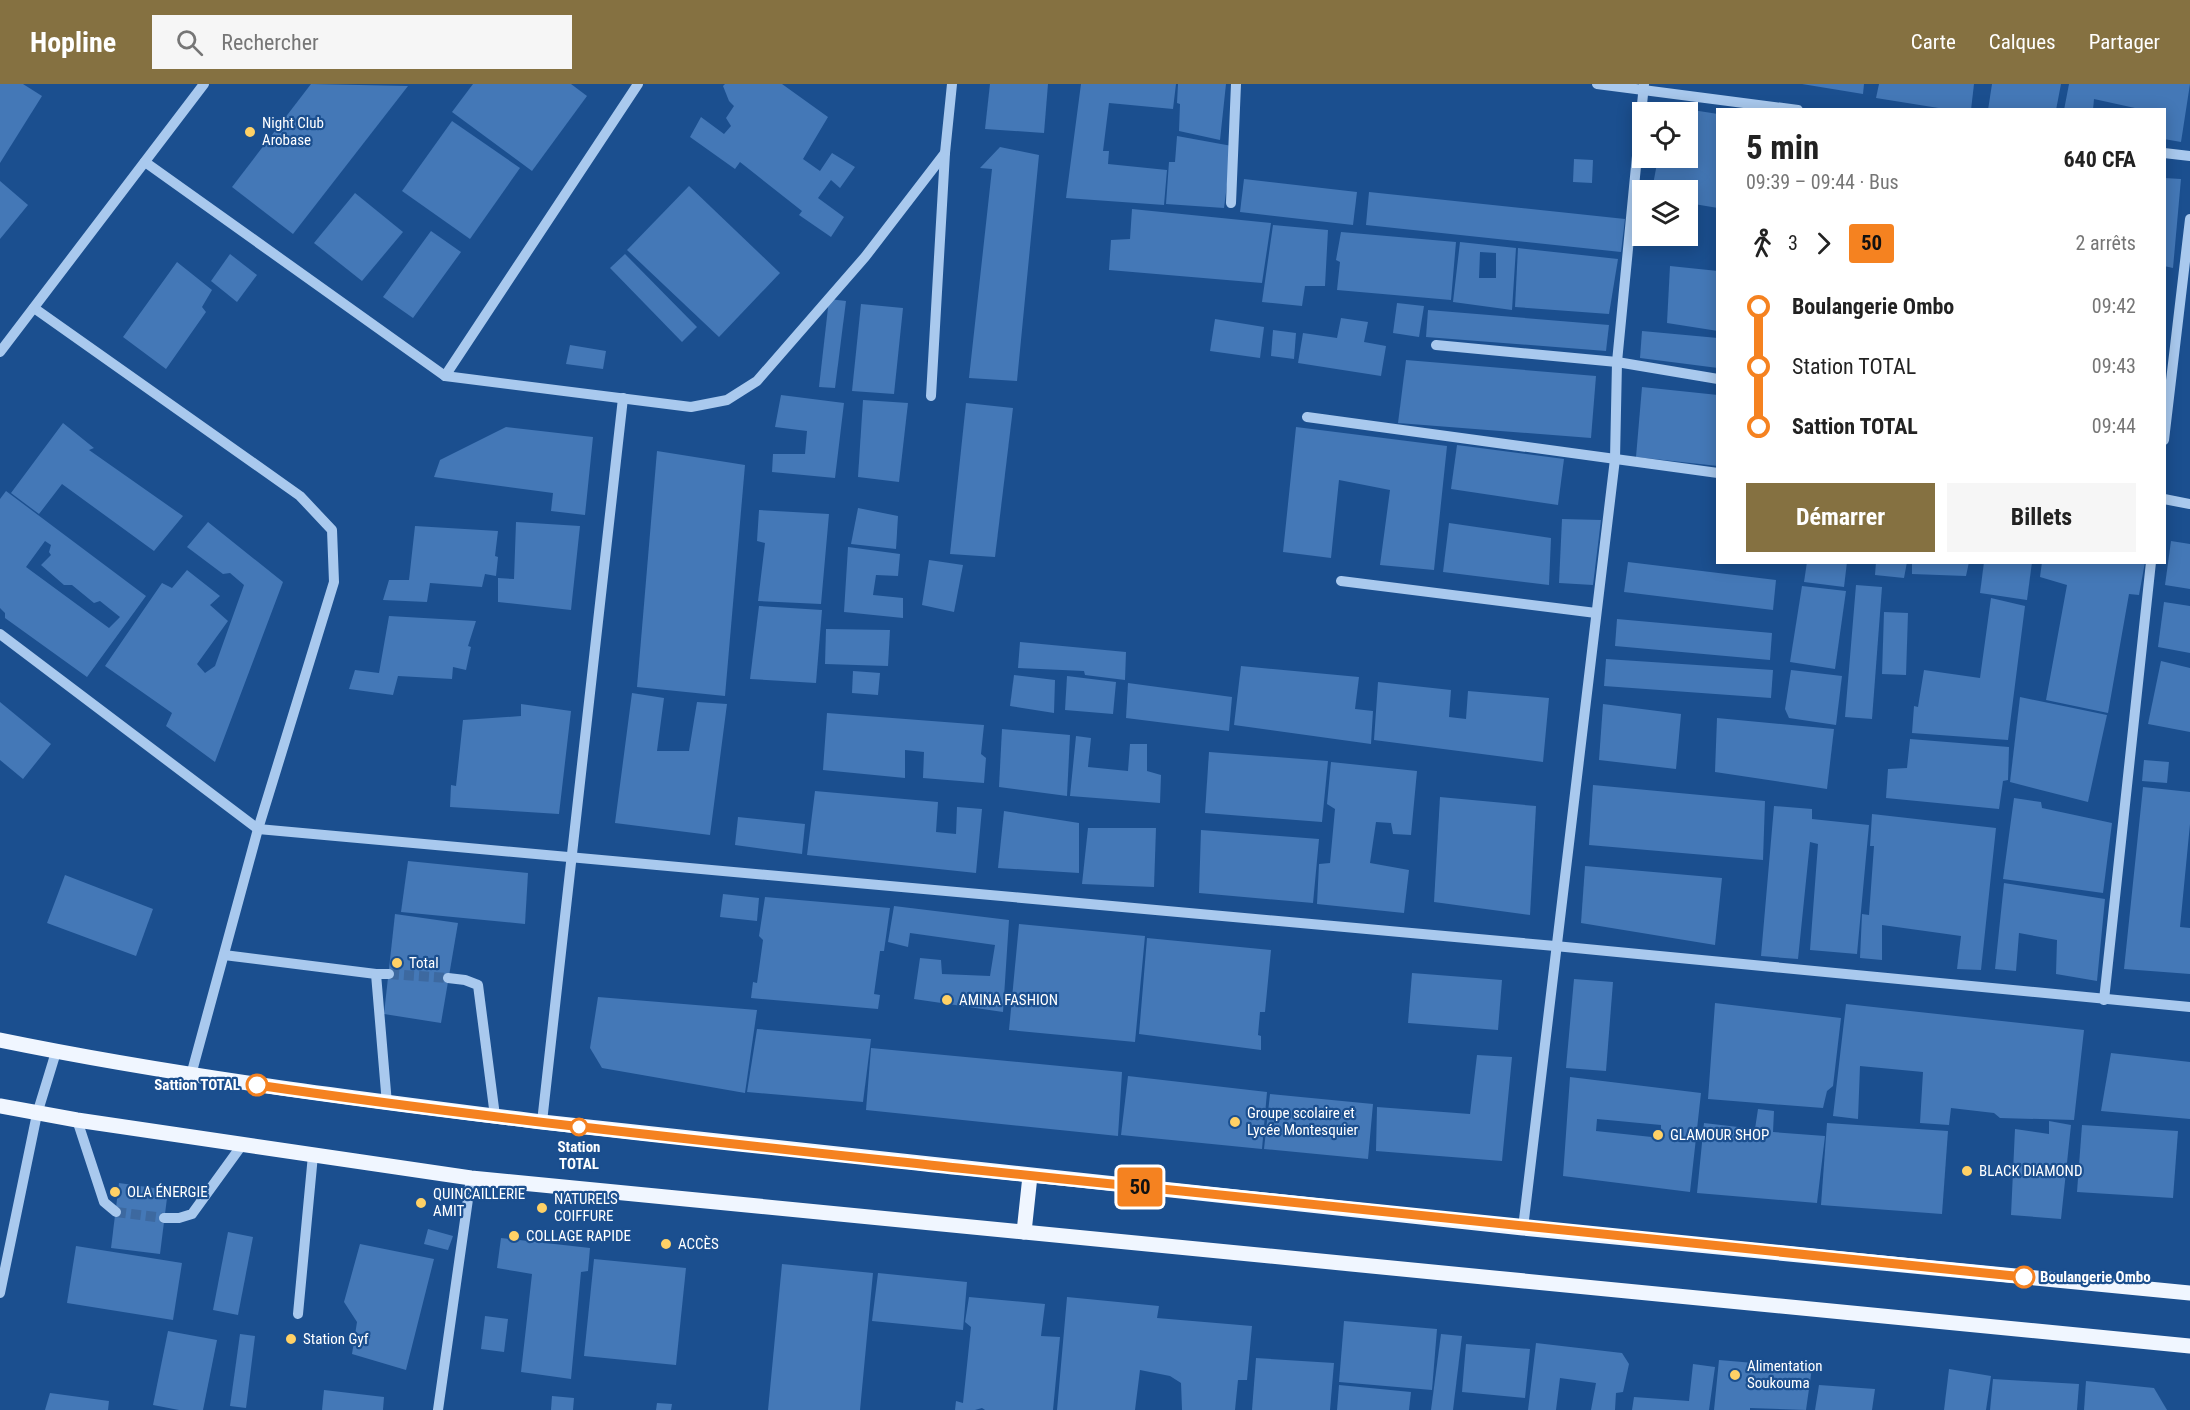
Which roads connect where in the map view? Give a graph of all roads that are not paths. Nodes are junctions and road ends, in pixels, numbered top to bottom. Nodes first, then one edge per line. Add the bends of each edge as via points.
1 (204, 84) edge
2 (638, 84) edge
3 (952, 84) edge
4 (1236, 84) edge
5 (1598, 84) edge
6 (1643, 88) edge
7 (1784, 108) edge
8 (945, 153) junction
9 (2166, 153) edge
10 (2190, 156) edge
11 (145, 162) junction
12 (1231, 203) dead end
13 (2190, 219) edge
14 (34, 308) junction
15 (1436, 345) dead end
16 (0, 352) edge
17 (1617, 362) junction
18 (445, 376) junction
19 (1716, 380) edge
20 (931, 396) dead end
21 (622, 398) junction
22 (1307, 417) dead end
23 (2166, 423) edge
24 (1615, 459) junction
25 (1716, 473) edge
26 (2166, 499) edge
27 (2190, 504) edge
28 (2151, 564) edge
29 (1341, 581) dead end
30 (1596, 613) junction
31 (0, 634) edge
32 (258, 829) junction
33 (572, 857) junction
34 (1555, 946) junction
35 (224, 955) junction
36 (376, 974) junction
37 (389, 974) tunnel mouth
38 (448, 978) tunnel mouth
39 (2104, 1000) junction
40 (2190, 1007) edge
41 (0, 1040) edge
42 (56, 1052) junction
43 (192, 1075) junction
44 (387, 1104) junction
45 (0, 1106) edge
46 (37, 1114) junction
47 (495, 1116) junction
48 (77, 1120) junction
49 (542, 1122) junction
50 (242, 1145) junction
51 (312, 1155) junction
52 (1030, 1176) junction
53 (471, 1179) junction
54 (116, 1212) dead end
55 (164, 1218) tunnel mouth
56 (1523, 1228) junction
57 (1024, 1233) junction
58 (0, 1293) edge
59 (2190, 1293) edge
60 (298, 1314) dead end
61 (2190, 1346) edge
62 (438, 1410) edge

1 - 11 street
2 - 18 street
3 - 8 street
4 - 12 street
5 - 6 street
6 - 7 street
6 - 17 street
8 - 20 street
8 - 21 street via 865,256 756,381 727,400 691,407
9 - 10 street
11 - 14 street
11 - 18 street
13 - 23 street
14 - 16 street
14 - 32 street via 300,496 332,530 334,582
15 - 17 street
17 - 19 street
17 - 24 street
18 - 21 street
21 - 33 street
22 - 24 street
24 - 25 street
24 - 30 street
26 - 27 street
28 - 39 street
29 - 30 street
30 - 34 street
31 - 32 street
32 - 33 street
32 - 35 street
33 - 34 street
33 - 49 street
34 - 39 street
34 - 56 street
35 - 36 street
35 - 43 street
36 - 37 street
36 - 44 street
38 - 47 street via 478,985
39 - 40 street
41 - 42 main road
42 - 43 main road
42 - 46 street
43 - 44 main road
44 - 47 main road
45 - 46 main road
46 - 48 main road
46 - 58 street
47 - 49 main road
48 - 50 main road
48 - 54 street via 104,1202
49 - 52 main road
50 - 51 main road
50 - 55 street via 192,1215
51 - 53 main road
51 - 60 street
52 - 56 main road
52 - 57 main road
53 - 57 main road
53 - 62 street
56 - 59 main road
57 - 61 main road

